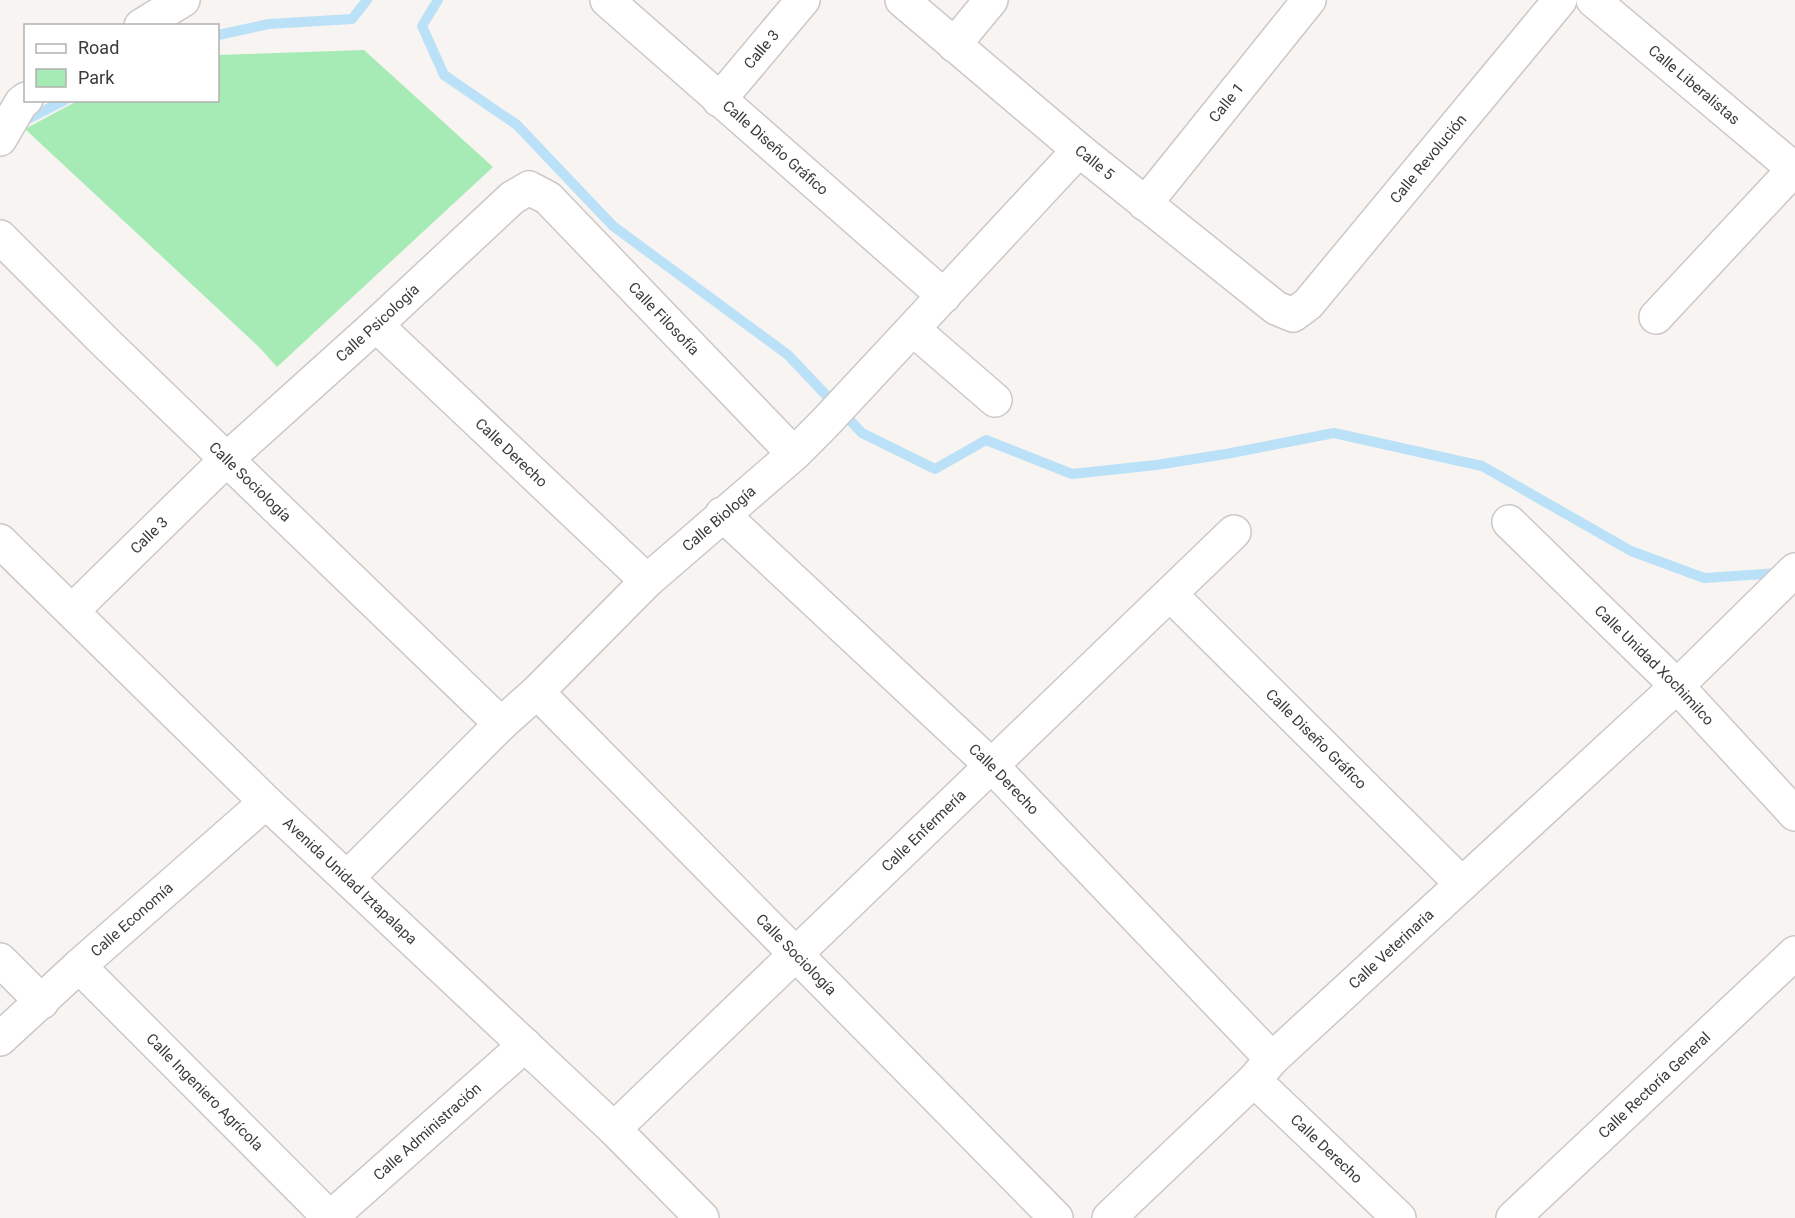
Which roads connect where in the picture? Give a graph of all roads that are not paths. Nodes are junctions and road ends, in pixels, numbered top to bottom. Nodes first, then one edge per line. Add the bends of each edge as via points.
1 (607, 0) edge
2 (803, 0) edge
3 (902, 0) edge
4 (991, 0) edge
5 (1309, 0) edge
6 (1560, 0) edge
7 (1593, 0) edge
8 (176, 2) edge
9 (144, 24) edge
10 (954, 45) junction
11 (719, 100) junction
12 (23, 101) edge
13 (0, 139) edge
14 (1079, 150) junction
15 (1794, 168) edge
16 (529, 188) joint
17 (1145, 204) junction
18 (0, 237) edge
19 (944, 296) junction
20 (1293, 315) joint
21 (1656, 317) dead end
22 (376, 325) junction
23 (914, 330) junction
24 (995, 400) dead end
25 (794, 454) junction
26 (227, 459) junction
27 (722, 514) junction
28 (1509, 522) dead end
29 (1234, 532) dead end
30 (2, 546) edge
31 (646, 581) junction
32 (1784, 581) edge
33 (1170, 594) junction
34 (72, 611) junction
35 (1677, 686) junction
36 (537, 692) junction
37 (501, 724) junction
38 (991, 765) junction
39 (266, 802) junction
40 (1795, 814) edge
41 (348, 877) junction
42 (1462, 884) junction
43 (1795, 953) edge
44 (796, 954) junction
45 (0, 960) edge
46 (79, 966) junction
47 (42, 1002) junction
48 (0, 1039) edge
49 (525, 1045) junction
50 (1263, 1069) junction
51 (614, 1129) junction
52 (330, 1218) edge
53 (702, 1218) edge
54 (1056, 1218) edge
55 (1109, 1218) edge
56 (1399, 1218) edge
57 (1513, 1218) edge

1 - 11 street, Calle Diseño Gráfico
2 - 11 street, Calle 3
3 - 10 street, Calle 5
4 - 10 street
5 - 17 street, Calle 1
6 - 20 street, Calle Revolución via 1308,304
7 - 15 street, Calle Liberalistas
8 - 9 street
10 - 14 street, Calle 5
11 - 19 street, Calle Diseño Gráfico
12 - 13 street
14 - 17 street, Calle 5
14 - 19 street, Calle Biología
15 - 21 street
16 - 22 street, Calle Psicología via 512,198
16 - 25 street, Calle Filosofía via 548,198
17 - 20 street, Calle 5 via 1276,309
18 - 26 street, Calle Sociología
19 - 23 street, Calle Biología
22 - 26 street, Calle Psicología
22 - 31 street, Calle Derecho
23 - 24 street
23 - 25 street, Calle Biología
25 - 27 street, Calle Biología
26 - 34 street, Calle 3
26 - 37 street, Calle Sociología
27 - 31 street, Calle Biología
27 - 38 street, Calle Derecho
28 - 35 street, Calle Unidad Xochimilco
29 - 33 street, Calle Enfermería
30 - 34 street, Avenida Unidad Iztapalapa
31 - 36 street, Calle Biología
32 - 35 street, Calle Veterinaria
33 - 38 street, Calle Enfermería
33 - 42 street, Calle Diseño Gráfico
34 - 39 street, Avenida Unidad Iztapalapa
35 - 40 street, Calle Unidad Xochimilco
35 - 42 street, Calle Veterinaria
36 - 37 street, Calle Biología
36 - 44 street, Calle Sociología
37 - 41 street, Calle Biología
38 - 44 street, Calle Enfermería
38 - 50 street, Calle Derecho
39 - 41 street, Avenida Unidad Iztapalapa
39 - 46 street, Calle Economía
41 - 49 street, Avenida Unidad Iztapalapa
42 - 50 street, Calle Veterinaria
43 - 57 street, Calle Rectoría General
44 - 51 street, Calle Enfermería
44 - 54 street, Calle Sociología
45 - 47 street
46 - 47 street, Calle Economía
46 - 52 street, Calle Ingeniero Agrícola
47 - 48 street, Calle Economía
49 - 51 street, Avenida Unidad Iztapalapa
49 - 52 street, Calle Administración
50 - 55 street, Calle Veterinaria
50 - 56 street, Calle Derecho
51 - 53 street, Avenida Unidad Iztapalapa

